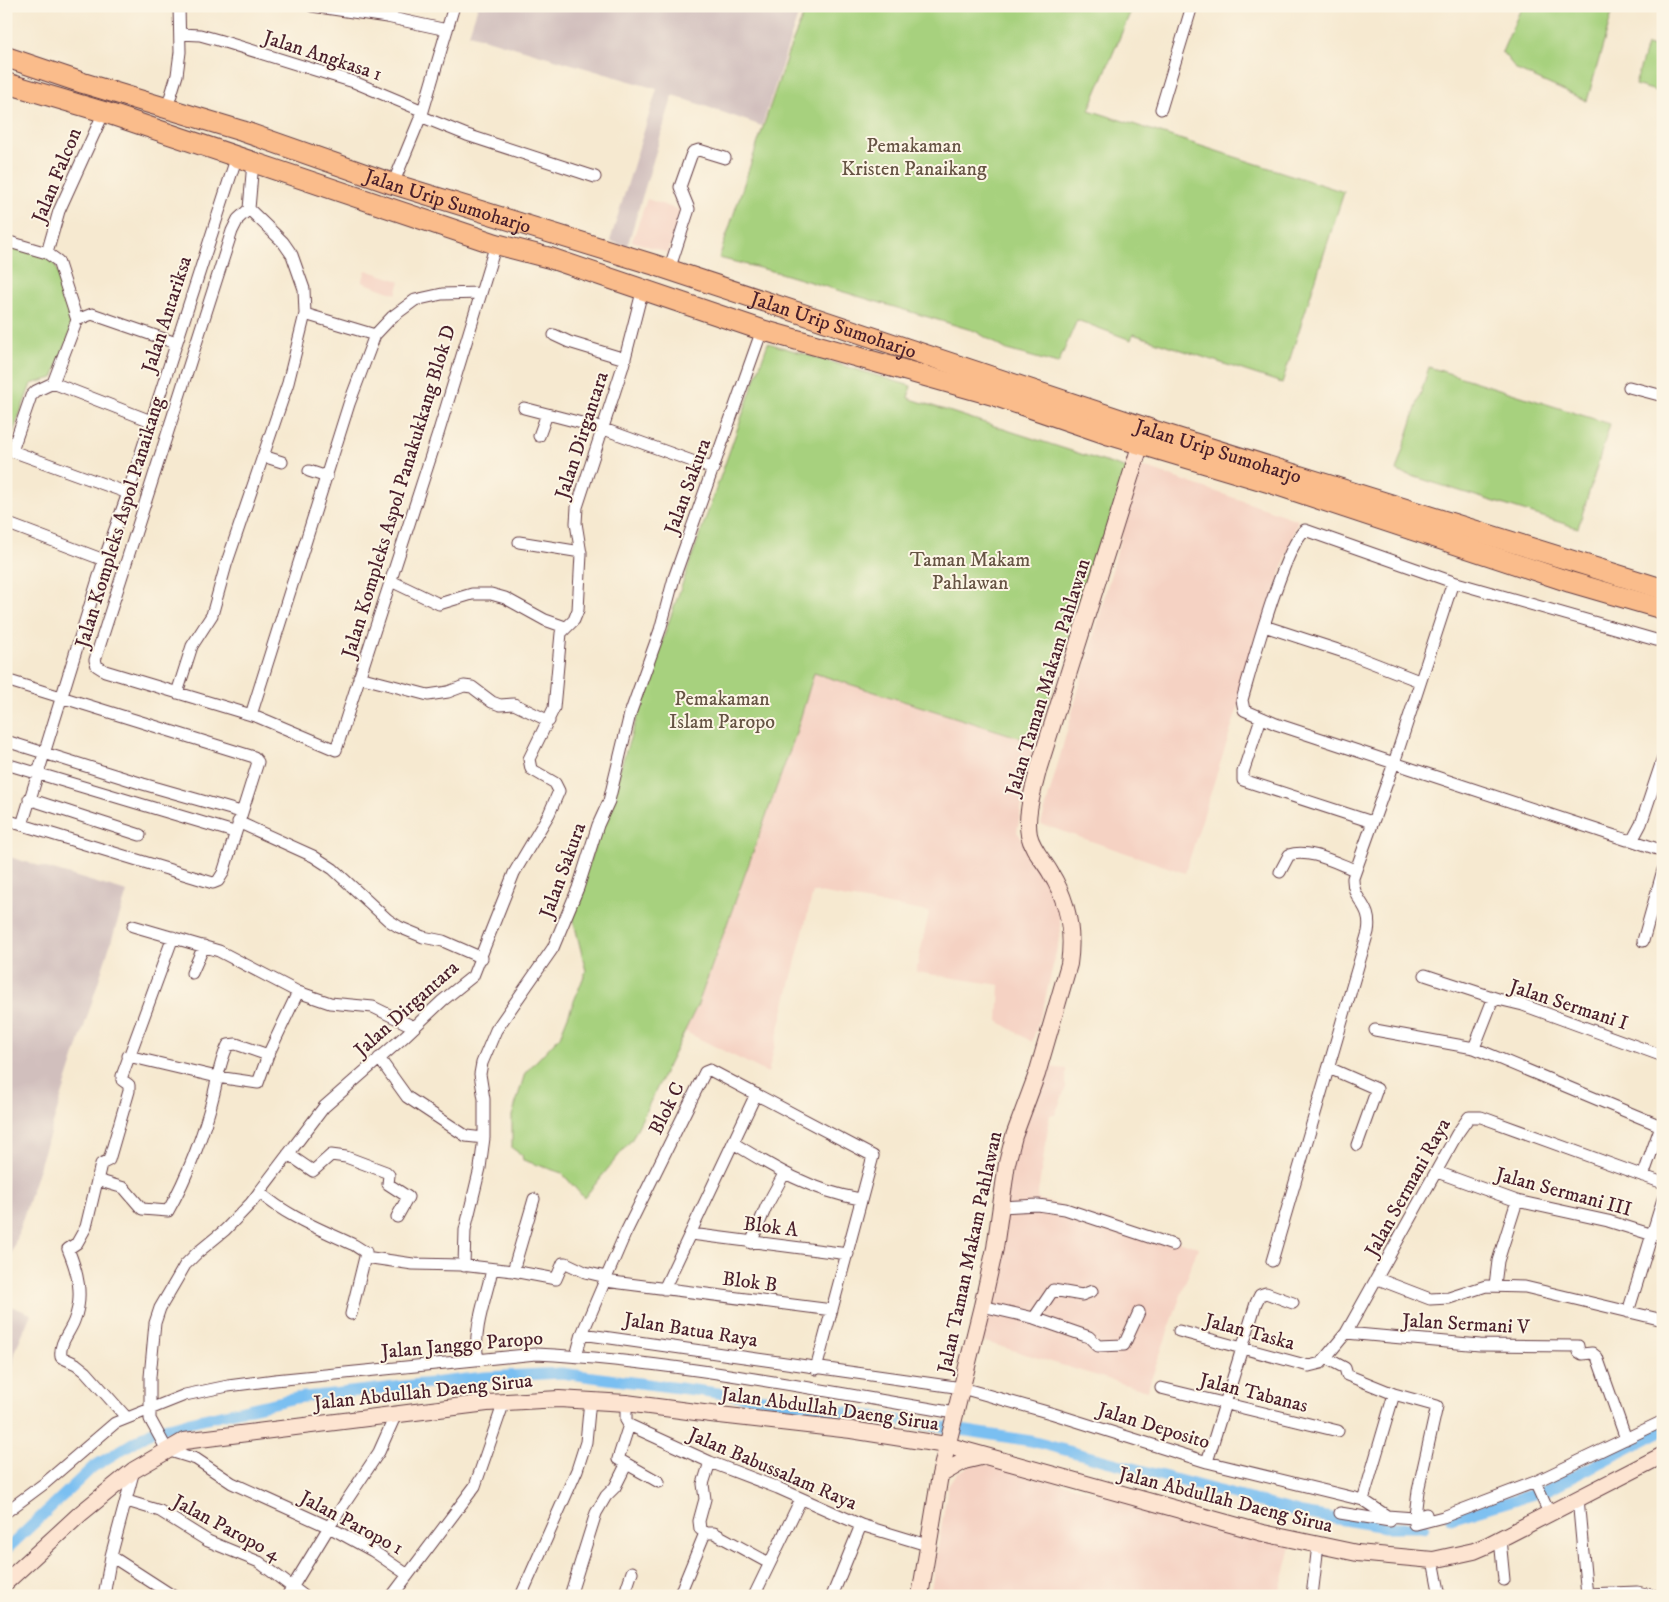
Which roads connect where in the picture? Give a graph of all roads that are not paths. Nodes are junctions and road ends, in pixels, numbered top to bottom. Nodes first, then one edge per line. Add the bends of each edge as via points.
1 (179, 6) edge
2 (312, 6) edge
3 (454, 6) edge
4 (1192, 6) edge
5 (447, 30) junction
6 (180, 34) junction
7 (6, 57) edge
8 (6, 83) edge
9 (109, 91) junction
10 (167, 108) junction
11 (1161, 109) dead end
12 (104, 112) junction
13 (422, 114) junction
14 (725, 158) dead end
15 (245, 159) junction
16 (595, 177) dead end
17 (394, 184) junction
18 (249, 209) junction
19 (6, 241) edge
20 (496, 244) junction
21 (47, 253) junction
22 (669, 270) junction
23 (643, 288) junction
24 (480, 293) junction
25 (305, 314) junction
26 (77, 320) junction
27 (762, 330) junction
28 (375, 335) junction
29 (554, 335) dead end
30 (176, 342) junction
31 (625, 358) junction
32 (53, 383) junction
33 (1629, 387) dead end
34 (1663, 396) edge
35 (524, 408) dead end
36 (548, 414) junction
37 (151, 421) junction
38 (601, 428) junction
39 (539, 436) dead end
40 (1141, 444) junction
41 (9, 452) edge
42 (263, 456) junction
43 (282, 462) dead end
44 (714, 469) junction
45 (309, 470) dead end
46 (327, 477) junction
47 (1282, 478) junction
48 (128, 493) junction
49 (6, 523) edge
50 (1475, 541) junction
51 (519, 542) dead end
52 (581, 552) junction
53 (104, 560) junction
54 (390, 581) junction
55 (1453, 582) junction
56 (1663, 589) edge
57 (1663, 609) edge
58 (1264, 626) junction
59 (565, 627) junction
60 (1663, 642) edge
61 (359, 677) junction
62 (6, 680) edge
63 (1419, 681) junction
64 (177, 693) junction
65 (61, 698) junction
66 (251, 715) junction
67 (1261, 718) junction
68 (549, 721) junction
69 (6, 741) edge
70 (336, 750) joint
71 (43, 753) junction
72 (1663, 758) edge
73 (1394, 763) junction
74 (6, 764) edge
75 (37, 774) junction
76 (29, 799) junction
77 (6, 820) edge
78 (238, 822) junction
79 (1372, 822) junction
80 (22, 825) junction
81 (140, 835) dead end
82 (1631, 840) junction
83 (1663, 851) edge
84 (1355, 870) junction
85 (1663, 870) edge
86 (1280, 872) dead end
87 (133, 926) dead end
88 (173, 938) junction
89 (1643, 941) dead end
90 (204, 946) junction
91 (482, 958) junction
92 (192, 973) dead end
93 (1426, 975) dead end
94 (298, 992) junction
95 (1495, 1000) junction
96 (414, 1027) junction
97 (1376, 1030) dead end
98 (1474, 1048) junction
99 (268, 1055) junction
100 (128, 1056) junction
101 (1663, 1056) edge
102 (379, 1058) junction
103 (1329, 1068) junction
104 (217, 1077) junction
105 (756, 1094) junction
106 (1662, 1123) edge
107 (484, 1138) junction
108 (733, 1143) junction
109 (1357, 1145) dead end
110 (288, 1154) junction
111 (1437, 1172) junction
112 (784, 1174) junction
113 (1643, 1176) junction
114 (97, 1180) junction
115 (1663, 1183) edge
116 (259, 1192) junction
117 (534, 1199) dead end
118 (860, 1199) junction
119 (1663, 1199) edge
120 (1517, 1202) junction
121 (1001, 1207) junction
122 (397, 1217) dead end
123 (691, 1234) junction
124 (1653, 1235) junction
125 (751, 1243) junction
126 (1173, 1245) dead end
127 (848, 1254) junction
128 (366, 1257) junction
129 (1272, 1261) dead end
130 (464, 1266) junction
131 (492, 1270) junction
132 (513, 1271) junction
133 (606, 1279) junction
134 (1378, 1279) junction
135 (1495, 1286) junction
136 (664, 1290) junction
137 (1092, 1291) dead end
138 (1293, 1303) dead end
139 (982, 1306) junction
140 (832, 1310) junction
141 (1139, 1312) dead end
142 (1628, 1312) junction
143 (351, 1314) dead end
144 (1034, 1318) junction
145 (1663, 1320) edge
146 (1179, 1331) dead end
147 (1346, 1333) junction
148 (582, 1334) junction
149 (1240, 1349) junction
150 (576, 1356) junction
151 (1326, 1358) junction
152 (478, 1359) junction
153 (1311, 1367) joint
154 (816, 1369) junction
155 (962, 1388) junction
156 (1161, 1388) dead end
157 (1394, 1394) junction
158 (590, 1400) junction
159 (504, 1402) junction
160 (626, 1403) junction
161 (1224, 1404) junction
162 (396, 1414) junction
163 (955, 1416) junction
164 (126, 1417) junction
165 (151, 1419) junction
166 (1663, 1421) edge
167 (629, 1425) junction
168 (1338, 1431) dead end
169 (1626, 1439) junction
170 (947, 1443) junction
171 (167, 1450) junction
172 (1663, 1455) edge
173 (987, 1456) junction
174 (710, 1462) junction
175 (1208, 1462) junction
176 (626, 1465) junction
177 (134, 1470) junction
178 (940, 1475) junction
179 (659, 1482) dead end
180 (1537, 1486) junction
181 (1578, 1498) junction
182 (801, 1499) junction
183 (1360, 1500) junction
184 (127, 1501) junction
185 (6, 1512) edge
186 (1549, 1512) junction
187 (1340, 1513) dead end
188 (1426, 1514) dead end
189 (1352, 1516) junction
190 (1414, 1521) junction
191 (862, 1525) junction
192 (329, 1527) junction
193 (705, 1533) junction
194 (1500, 1540) junction
195 (927, 1545) junction
196 (1318, 1545) junction
197 (111, 1556) junction
198 (1432, 1560) junction
199 (769, 1563) junction
200 (632, 1572) dead end
201 (408, 1575) junction
202 (1504, 1580) dead end
203 (6, 1582) edge
204 (290, 1591) edge
205 (1587, 1595) edge
206 (104, 1596) edge
207 (173, 1596) edge
208 (304, 1596) edge
209 (392, 1596) edge
210 (521, 1596) edge
211 (570, 1596) edge
212 (624, 1596) edge
213 (679, 1596) edge
214 (754, 1596) edge
215 (832, 1596) edge
216 (920, 1596) edge
217 (1312, 1596) edge
218 (1440, 1596) edge
219 (1656, 1596) edge

1 - 6 street
2 - 5 street
3 - 5 street
4 - 11 street
5 - 13 street
6 - 10 street via 177,74
6 - 13 street, Jalan Angkasa 1 via 200,35 354,82
7 - 9 highway, Jalan Urip Sumoharjo
8 - 12 highway, Jalan Urip Sumoharjo
9 - 10 highway, Jalan Urip Sumoharjo
9 - 12 highway
10 - 17 highway, Jalan Urip Sumoharjo
12 - 15 highway, Jalan Urip Sumoharjo
12 - 21 street, Jalan Falcon via 58,211
13 - 16 street, Jalan Angkasa 1 via 467,135
13 - 17 street
14 - 22 street via 699,150 690,156 680,187 690,209
15 - 18 street
15 - 20 highway, Jalan Urip Sumoharjo
15 - 30 street, Jalan Antariksa
17 - 22 highway, Jalan Urip Sumoharjo
18 - 25 street via 292,255 304,289
18 - 64 street, Jalan Kompleks Aspol Panaikang via 232,230 95,660 97,666 105,671
19 - 21 street
20 - 23 highway, Jalan Urip Sumoharjo
20 - 24 street, Jalan Kompleks Aspol Panakukkang Blok D
21 - 26 street via 58,261
22 - 47 highway, Jalan Urip Sumoharjo via 1071,401
23 - 27 highway, Jalan Urip Sumoharjo
23 - 31 street, Jalan Dirgantara
24 - 28 street via 442,294 415,300
24 - 54 street, Jalan Kompleks Aspol Panakukkang Blok D
25 - 28 street
25 - 42 street via 288,383
26 - 30 street via 92,314
26 - 32 street
27 - 40 highway, Jalan Urip Sumoharjo via 996,396
27 - 44 street, Jalan Sakura
28 - 46 street via 349,404
29 - 31 street
30 - 37 street, Jalan Antariksa
31 - 38 street, Jalan Dirgantara
32 - 37 street
32 - 41 street via 30,396
33 - 34 street
35 - 36 street
36 - 38 street
36 - 39 street
37 - 48 street, Jalan Antariksa
38 - 44 street
38 - 52 street, Jalan Dirgantara via 577,507
40 - 47 highway, Jalan Urip Sumoharjo
40 - 121 main road, Jalan Taman Makam Pahlawan via 1039,767 1029,812 1030,840 1060,888 1070,917 1072,946 1037,1074 1014,1136
41 - 48 street
42 - 43 street
42 - 64 street via 212,615 192,646
44 - 107 street, Jalan Sakura via 674,578 660,630 630,714 609,801 570,910 553,948 496,1030 482,1063
45 - 46 street
46 - 66 street
47 - 50 highway, Jalan Urip Sumoharjo
48 - 53 street, Jalan Antariksa
49 - 53 street
50 - 56 highway, Jalan Urip Sumoharjo
50 - 57 highway, Jalan Urip Sumoharjo via 1570,582
51 - 52 street
52 - 59 street, Jalan Dirgantara via 578,610 574,620
53 - 65 street, Jalan Antariksa
54 - 59 street via 439,604 472,594 497,595
54 - 61 street, Jalan Kompleks Aspol Panakukkang Blok D
55 - 58 street via 1304,530 1279,581
55 - 60 street
55 - 63 street
58 - 63 street
58 - 67 street via 1242,705 1244,710
59 - 68 street, Jalan Dirgantara via 560,637 555,700
61 - 68 street via 428,694 472,687 492,702 514,704
61 - 70 street, Jalan Kompleks Aspol Panakukkang Blok D
62 - 65 street
63 - 73 street
64 - 66 street, Jalan Kompleks Aspol Panaikang
65 - 71 street, Jalan Antariksa
65 - 78 street via 254,758 258,762 257,767
66 - 70 street, Jalan Kompleks Aspol Panaikang
67 - 73 street
67 - 79 street via 1243,772 1244,780
68 - 91 street, Jalan Dirgantara via 529,764 534,772 559,787 558,795 514,873
69 - 71 street
71 - 75 street, Jalan Antariksa
71 - 78 street
72 - 82 street via 1641,824
73 - 79 street
73 - 82 street
74 - 75 street
75 - 76 street, Jalan Antariksa
75 - 78 street
76 - 80 street, Jalan Antariksa
76 - 81 street
77 - 80 street
78 - 80 street via 223,873 218,881 212,883
78 - 91 street via 313,856 333,869 399,927
79 - 84 street
82 - 83 street
84 - 86 street via 1306,853 1296,853 1289,855
84 - 103 street via 1354,890 1367,910 1370,924
85 - 89 street
87 - 88 street
88 - 90 street
88 - 100 street
90 - 92 street
90 - 94 street via 230,955
91 - 96 street, Jalan Dirgantara via 473,976
93 - 95 street, Jalan Sermani I
94 - 96 street via 330,1003 383,1010
94 - 99 street
95 - 98 street
95 - 101 street, Jalan Sermani I via 1523,1006
96 - 102 street, Jalan Dirgantara
97 - 98 street
98 - 106 street
99 - 104 street via 258,1083
99 - 104 street via 230,1044
100 - 104 street
100 - 114 street via 122,1080 129,1085 129,1091 109,1160 101,1164
102 - 107 street via 407,1097 466,1136
102 - 110 street, Jalan Dirgantara via 324,1107
103 - 109 street via 1377,1089
103 - 129 street
104 - 114 street via 199,1139 168,1211 142,1208 124,1188
105 - 108 street
105 - 118 street, Blok C via 873,1156
105 - 133 street, Blok C via 710,1070 705,1072
106 - 113 street
107 - 130 street, Jalan Sakura via 465,1230
108 - 112 street
108 - 123 street
110 - 116 street, Jalan Dirgantara
110 - 122 street via 313,1171 330,1155 386,1172 388,1184 408,1197
111 - 113 street, Jalan Sermani Raya via 1465,1121 1475,1116
111 - 120 street, Jalan Sermani III
111 - 134 street, Jalan Sermani Raya
112 - 118 street via 831,1194
112 - 125 street
113 - 115 street, Jalan Sermani Raya
114 - 164 street via 86,1227 77,1242 68,1249 78,1273 80,1293 61,1357 86,1372
116 - 128 street via 292,1217 355,1245 366,1252
116 - 165 street, Jalan Dirgantara via 225,1230 185,1265 160,1308 153,1341
117 - 132 street
118 - 127 street
119 - 124 street
120 - 124 street, Jalan Sermani III via 1608,1221
120 - 135 street via 1501,1248
121 - 126 street via 1038,1205 1065,1209
121 - 139 main road, Jalan Taman Makam Pahlawan
123 - 125 street, Blok A
123 - 136 street
124 - 142 street
125 - 127 street, Blok A
127 - 140 street
128 - 130 street via 413,1264
128 - 143 street
130 - 131 street
131 - 132 street
131 - 152 street via 477,1334 475,1348
132 - 133 street, Blok B via 556,1279 566,1262
133 - 136 street, Blok B
133 - 148 street, Blok C
134 - 135 street via 1430,1299 1449,1298
134 - 147 street, Jalan Sermani Raya
135 - 142 street via 1525,1286
136 - 140 street, Blok B
137 - 144 street via 1082,1295 1053,1290
138 - 149 street via 1266,1293 1260,1295
139 - 144 street
139 - 155 main road, Jalan Taman Makam Pahlawan
140 - 154 street
141 - 144 street via 1129,1339 1119,1346 1098,1346 1089,1337
142 - 145 street
146 - 149 street, Jalan Taska
147 - 151 street, Jalan Sermani Raya
147 - 169 street, Jalan Sermani V via 1480,1345 1578,1346 1582,1354 1595,1354 1597,1357
148 - 150 street
148 - 154 street, Jalan Batua Raya
149 - 153 street, Jalan Taska
149 - 161 street
150 - 152 street, Jalan Janggo Paropo via 536,1354
150 - 163 street, Jalan Janggo Paropo via 722,1375
151 - 153 street, Jalan Sermani Raya
151 - 157 street via 1345,1368 1347,1374
152 - 165 street, Jalan Janggo Paropo via 228,1386 185,1395
154 - 155 street, Jalan Batua Raya
155 - 163 main road, Jalan Taman Makam Pahlawan
155 - 175 street, Jalan Deposito
156 - 161 street, Jalan Tabanas
157 - 183 street
157 - 190 street via 1437,1406
158 - 159 main road, Jalan Abdullah Daeng Sirua
158 - 160 main road, Jalan Abdullah Daeng Sirua
158 - 210 street via 586,1442 577,1470
159 - 162 main road, Jalan Abdullah Daeng Sirua
159 - 201 street, Jalan Paropo 1 via 475,1486
160 - 167 street
160 - 170 main road, Jalan Abdullah Daeng Sirua
161 - 168 street, Jalan Tabanas
161 - 175 street
162 - 171 main road, Jalan Abdullah Daeng Sirua via 189,1439
162 - 192 street via 379,1452
163 - 170 main road
164 - 165 street, Jalan Janggo Paropo
164 - 185 street, Jalan Janggo Paropo
165 - 171 street
166 - 169 street
167 - 174 street, Jalan Babussalam Raya
167 - 176 street via 618,1455 619,1461
169 - 180 street
170 - 173 main road, Jalan Abdullah Daeng Sirua
170 - 178 main road
171 - 177 main road, Jalan Abdullah Daeng Sirua
171 - 192 street, Jalan Paropo 1 via 196,1459 232,1483
172 - 181 main road, Jalan Abdullah Daeng Sirua
173 - 178 main road via 964,1461
173 - 196 main road, Jalan Abdullah Daeng Sirua via 1181,1511
174 - 182 street, Jalan Babussalam Raya
174 - 193 street via 703,1484 705,1499 698,1525
175 - 183 street, Jalan Deposito
176 - 179 street
176 - 211 street via 596,1513
177 - 184 street
177 - 203 main road, Jalan Abdullah Daeng Sirua
178 - 195 main road
180 - 186 street
180 - 190 street via 1443,1517
181 - 186 main road, Jalan Abdullah Daeng Sirua
181 - 205 street
182 - 191 street, Jalan Babussalam Raya
182 - 199 street
183 - 189 street
183 - 190 street, Jalan Deposito via 1387,1516
184 - 197 street
184 - 204 street, Jalan Paropo 4 via 170,1516 197,1535 258,1562
186 - 194 main road, Jalan Abdullah Daeng Sirua
187 - 189 street
188 - 190 street
189 - 190 street
191 - 195 street, Jalan Babussalam Raya
191 - 215 street
192 - 201 street, Jalan Paropo 1
192 - 204 street
193 - 199 street via 714,1534
193 - 213 street
194 - 198 main road, Jalan Abdullah Daeng Sirua via 1474,1551
194 - 202 street
195 - 216 main road
196 - 198 main road, Jalan Abdullah Daeng Sirua via 1357,1554
196 - 217 street
197 - 206 street
197 - 207 street
198 - 218 street
199 - 214 street
200 - 212 street
201 - 209 street
204 - 208 street, Jalan Paropo 4
205 - 219 street via 1637,1592

